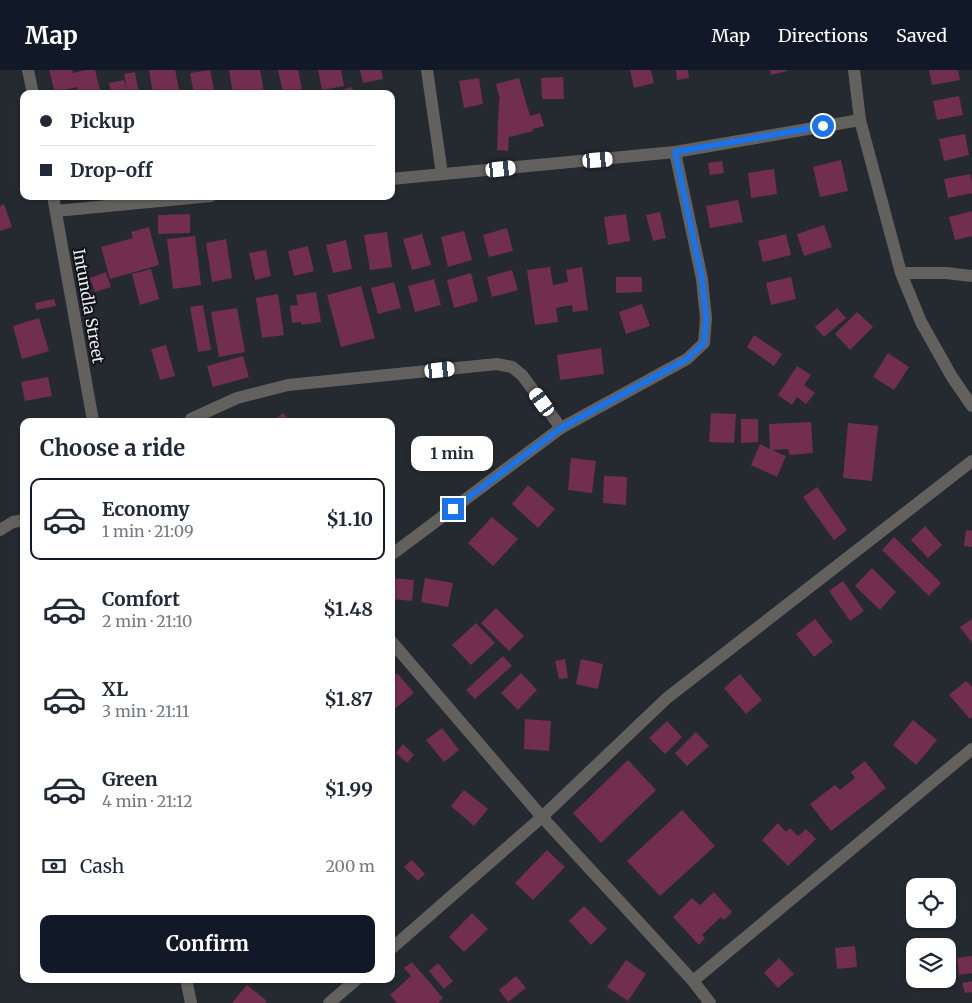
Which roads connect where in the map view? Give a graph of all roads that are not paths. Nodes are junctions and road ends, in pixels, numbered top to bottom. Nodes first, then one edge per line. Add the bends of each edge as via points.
1 (28, 70) edge
2 (427, 70) edge
3 (854, 70) edge
4 (32, 90) edge
5 (860, 120) junction
6 (675, 152) junction
7 (442, 174) junction
8 (395, 179) edge
9 (54, 200) edge
10 (170, 200) edge
11 (56, 211) junction
12 (901, 273) junction
13 (972, 276) edge
14 (972, 406) edge
15 (92, 418) edge
16 (192, 418) edge
17 (561, 428) junction
18 (972, 461) edge
19 (0, 518) edge
20 (18, 520) edge
21 (0, 530) edge
22 (395, 552) edge
23 (395, 646) edge
24 (972, 749) edge
25 (542, 817) junction
26 (395, 946) edge
27 (692, 981) junction
28 (187, 983) edge
29 (352, 983) edge
30 (190, 1003) edge
31 (329, 1003) edge
32 (710, 1003) edge

1 - 4 street
2 - 7 street
3 - 5 street
5 - 6 street
5 - 12 street
6 - 7 street
6 - 17 street via 702,279 706,318 704,343 687,359
7 - 8 street
9 - 11 street, Intundla Street
10 - 11 street
11 - 15 street, Intundla Street
12 - 13 street
12 - 14 street via 921,322
16 - 17 street via 237,398 288,385 497,364 512,367 522,375
17 - 22 street
18 - 25 street via 667,698
19 - 20 street
20 - 21 street
23 - 25 street
24 - 27 street
25 - 26 street
25 - 27 street
27 - 32 street
28 - 30 street
29 - 31 street

